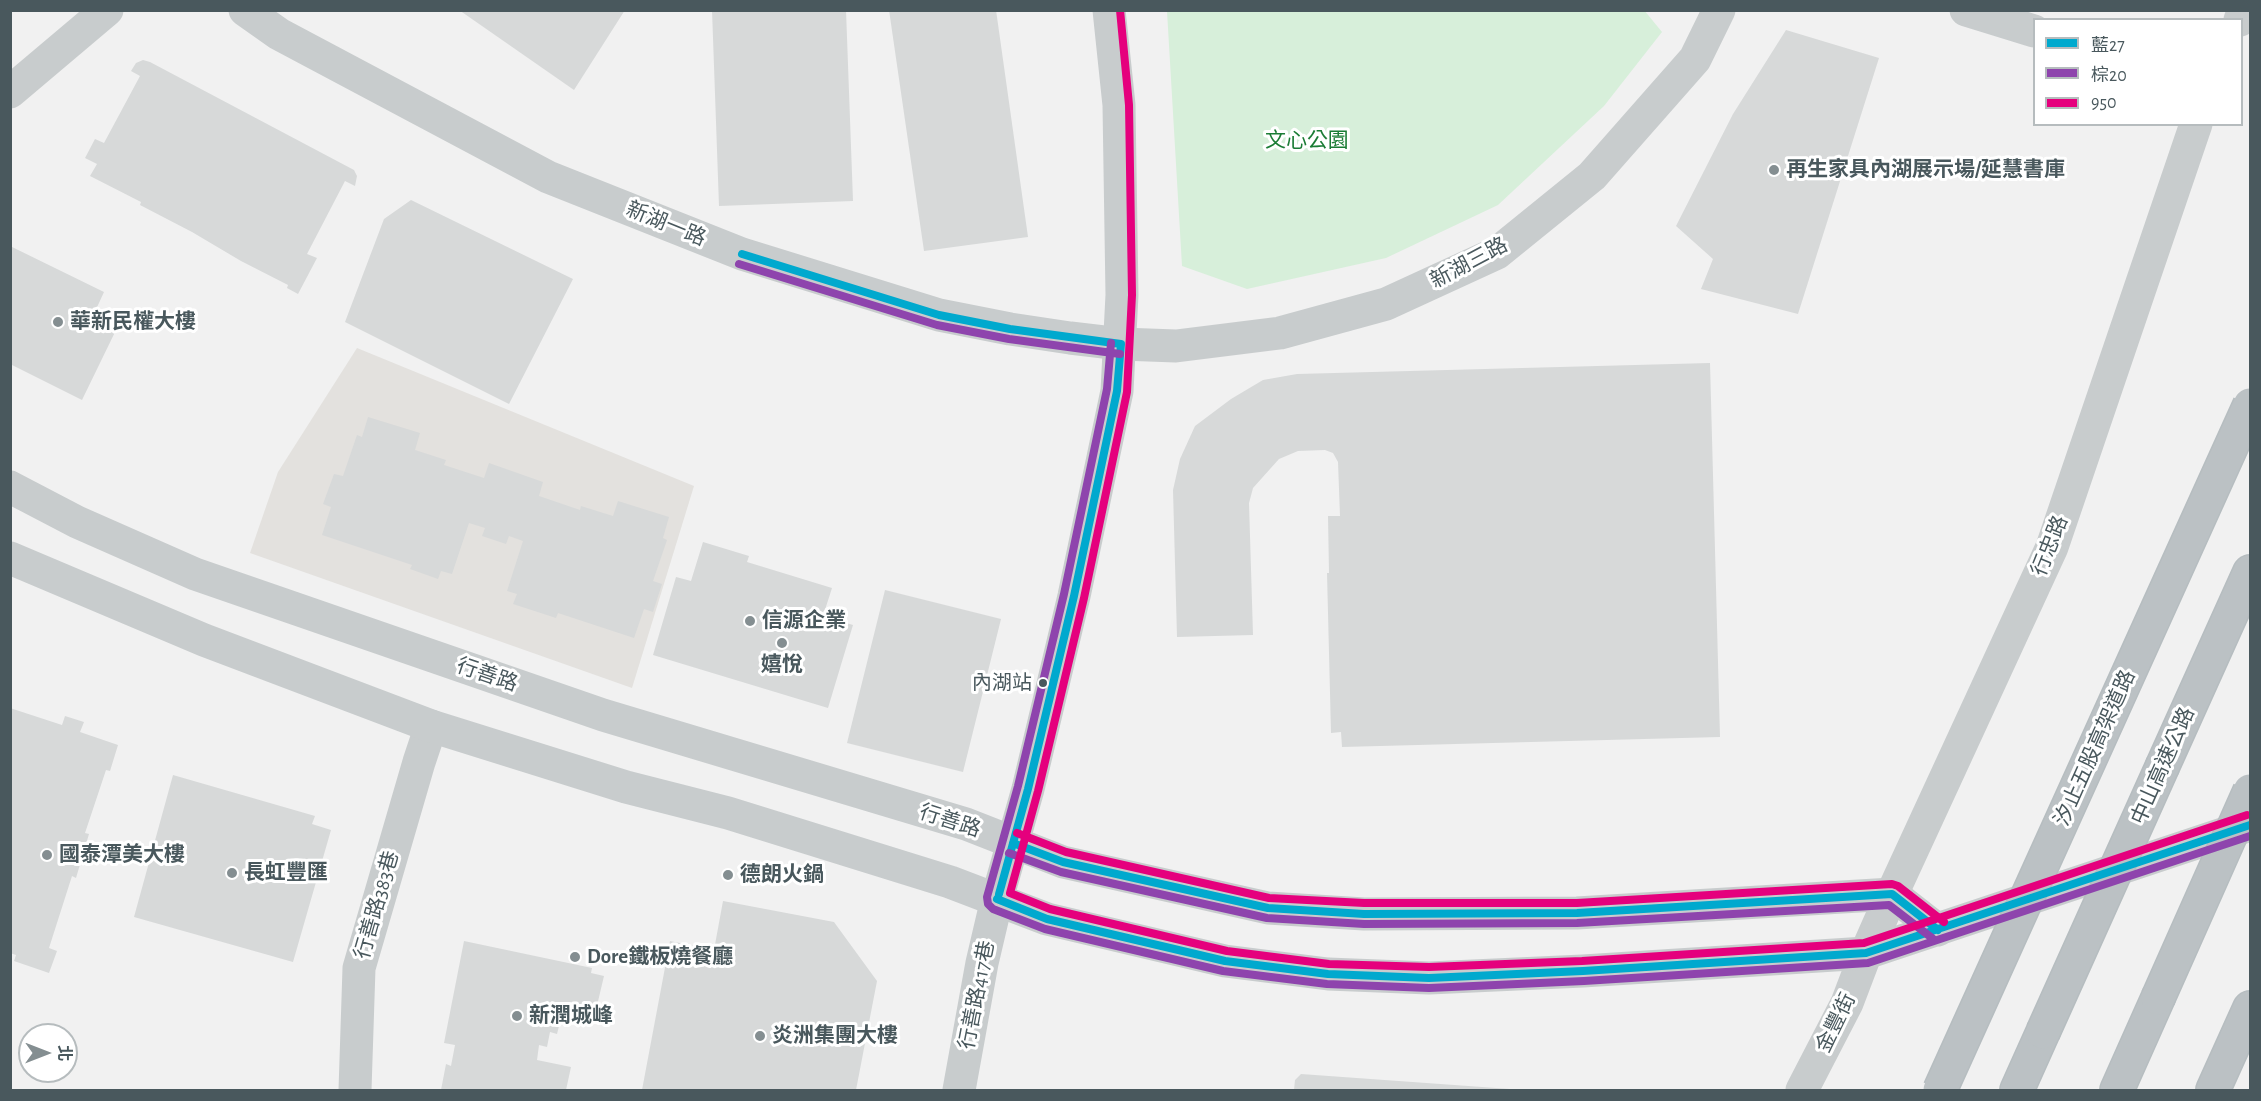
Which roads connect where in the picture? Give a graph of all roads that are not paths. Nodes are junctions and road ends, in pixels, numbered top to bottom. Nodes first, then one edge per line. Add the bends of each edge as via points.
1 (106, 10) edge
2 (245, 10) edge
3 (1109, 10) edge
4 (1719, 10) edge
5 (1966, 10) edge
6 (2033, 31) edge
7 (10, 92) edge
8 (2195, 126) edge
9 (1121, 344) junction
10 (2250, 405) edge
11 (10, 488) edge
12 (10, 558) edge
13 (2250, 572) edge
14 (431, 726) junction
15 (2250, 790) edge
16 (2250, 825) edge
17 (1013, 843) junction
18 (1892, 894) junction
19 (997, 899) junction
20 (1938, 930) junction
21 (1866, 953) junction
22 (2250, 1008) edge
23 (355, 1090) edge
24 (959, 1090) edge
25 (1802, 1090) edge
26 (1940, 1090) edge
27 (2017, 1090) edge
28 (2117, 1090) edge
29 (2213, 1090) edge

1 - 7 street
2 - 9 street, 新湖一路 via 279,34 548,177 742,254 939,315
3 - 9 street, 行善路417巷 via 1119,105
4 - 9 street, 新湖三路 via 1695,59 1592,176 1497,254 1386,304 1280,333 1191,345
5 - 6 street
8 - 18 street, 行忠路 via 2052,547
9 - 17 street, 行善路417巷 via 1117,391 1074,596
10 - 26 highway, 汐止五股高架道路, bridge
11 - 17 street, 行善路 via 195,574 603,715 966,824
12 - 14 street via 204,640
13 - 27 highway, 中山高速公路, bridge
14 - 19 street via 626,787 728,813
14 - 23 street, 行善路383巷 via 359,969
15 - 28 highway, bridge
16 - 20 street
17 - 18 street, 行善路 via 1063,862 1268,908 1353,914 1577,913
17 - 19 street, 行善路417巷
18 - 20 street
18 - 21 street, 行忠路
19 - 21 street via 1047,919 1225,962 1328,974 1429,978
19 - 24 street, 行善路417巷
20 - 21 street
21 - 25 street, 金豐街 via 1847,1003
22 - 29 highway

